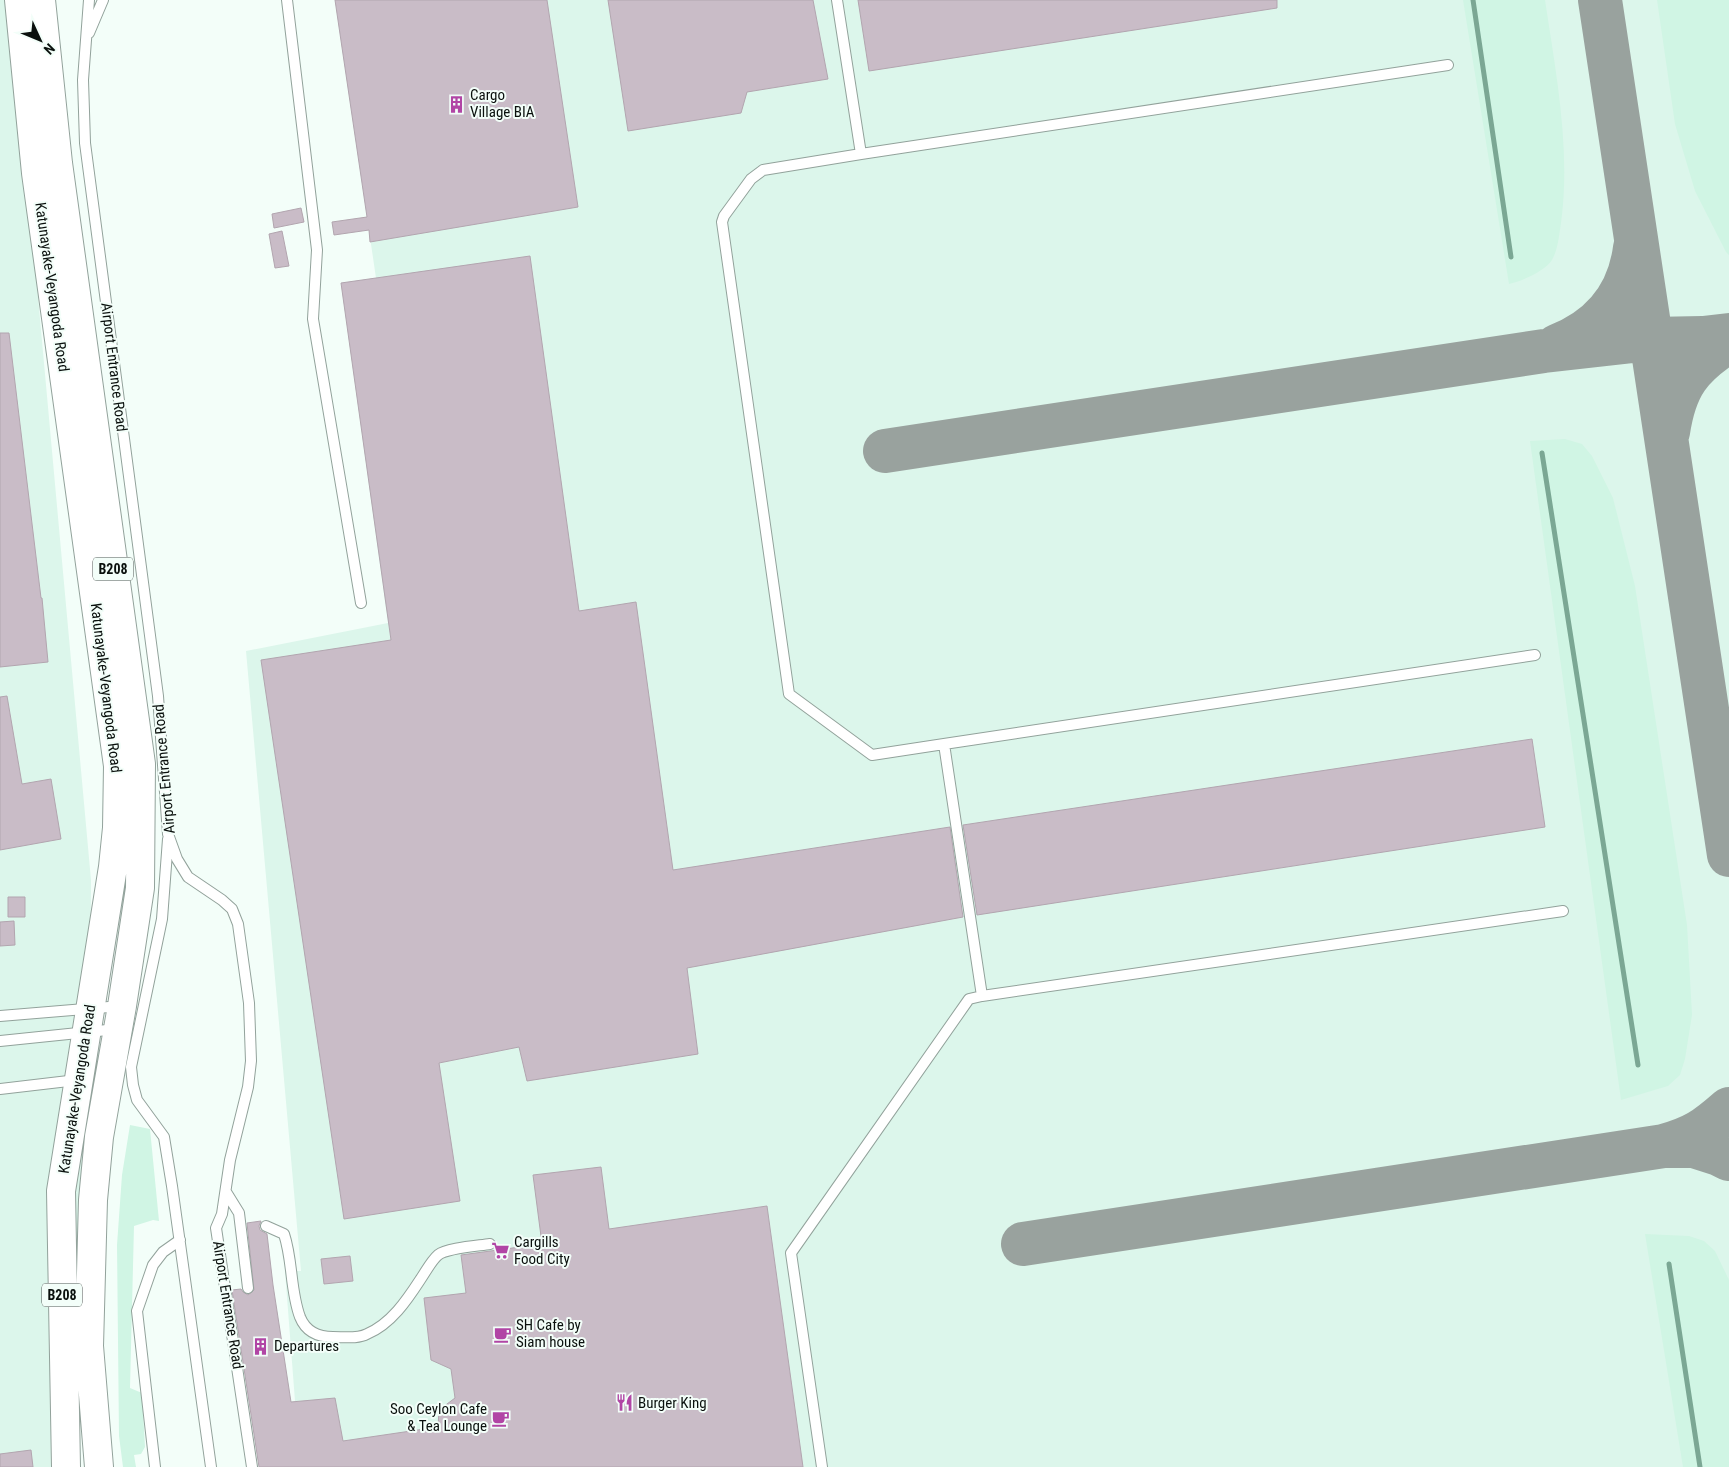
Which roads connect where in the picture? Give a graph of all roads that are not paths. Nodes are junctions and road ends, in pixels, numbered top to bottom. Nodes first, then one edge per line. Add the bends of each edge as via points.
1 (19, 0) edge
2 (41, 0) edge
3 (89, 0) edge
4 (104, 0) edge
5 (287, 0) edge
6 (837, 0) edge
7 (85, 41) junction
8 (1448, 65) dead end
9 (861, 154) junction
10 (361, 603) dead end
11 (1535, 655) dead end
12 (944, 744) junction
13 (168, 834) junction
14 (1563, 911) dead end
15 (982, 996) junction
16 (0, 1016) edge
17 (120, 1017) junction
18 (88, 1020) junction
19 (0, 1041) edge
20 (78, 1080) junction
21 (0, 1089) edge
22 (226, 1192) junction
23 (266, 1226) dead end
24 (180, 1240) junction
25 (490, 1244) dead end
26 (248, 1288) dead end
27 (66, 1467) edge
28 (99, 1467) edge
29 (154, 1467) edge
30 (211, 1467) edge
31 (252, 1467) edge
32 (822, 1467) edge

1 - 18 main road, Katunayake-Veyangoda Road / B208 via 36,173 118,766 113,867
2 - 17 main road, Katunayake-Veyangoda Road / B208 via 60,172 141,764 140,888
3 - 7 lane, Airport Entrance Road
4 - 7 lane
5 - 10 lane via 317,250 312,319
6 - 9 lane
7 - 13 lane, Airport Entrance Road via 84,142 158,696
8 - 9 lane
9 - 12 lane via 763,170 751,179 722,222 788,694 872,755
11 - 12 lane
12 - 15 lane
13 - 22 lane, Airport Entrance Road via 188,878 232,909 238,924 249,1003 251,1062
13 - 24 lane via 162,919 131,1067 137,1100 164,1137
14 - 15 lane
15 - 32 lane via 969,999 791,1253
16 - 18 lane
17 - 18 lane
17 - 18 lane
17 - 28 main road, Katunayake-Veyangoda Road / B208 via 99,1137 93,1200 89,1346
18 - 19 lane
18 - 20 main road, Katunayake-Veyangoda Road / B208
20 - 21 lane
20 - 27 main road, Katunayake-Veyangoda Road / B208 via 61,1191
22 - 26 lane via 245,1222
22 - 31 lane, Airport Entrance Road via 216,1228
23 - 25 lane via 284,1234 300,1318 318,1336 330,1337 367,1335 384,1324 405,1303 438,1255
24 - 29 lane via 163,1252 153,1265 137,1311
24 - 30 lane

